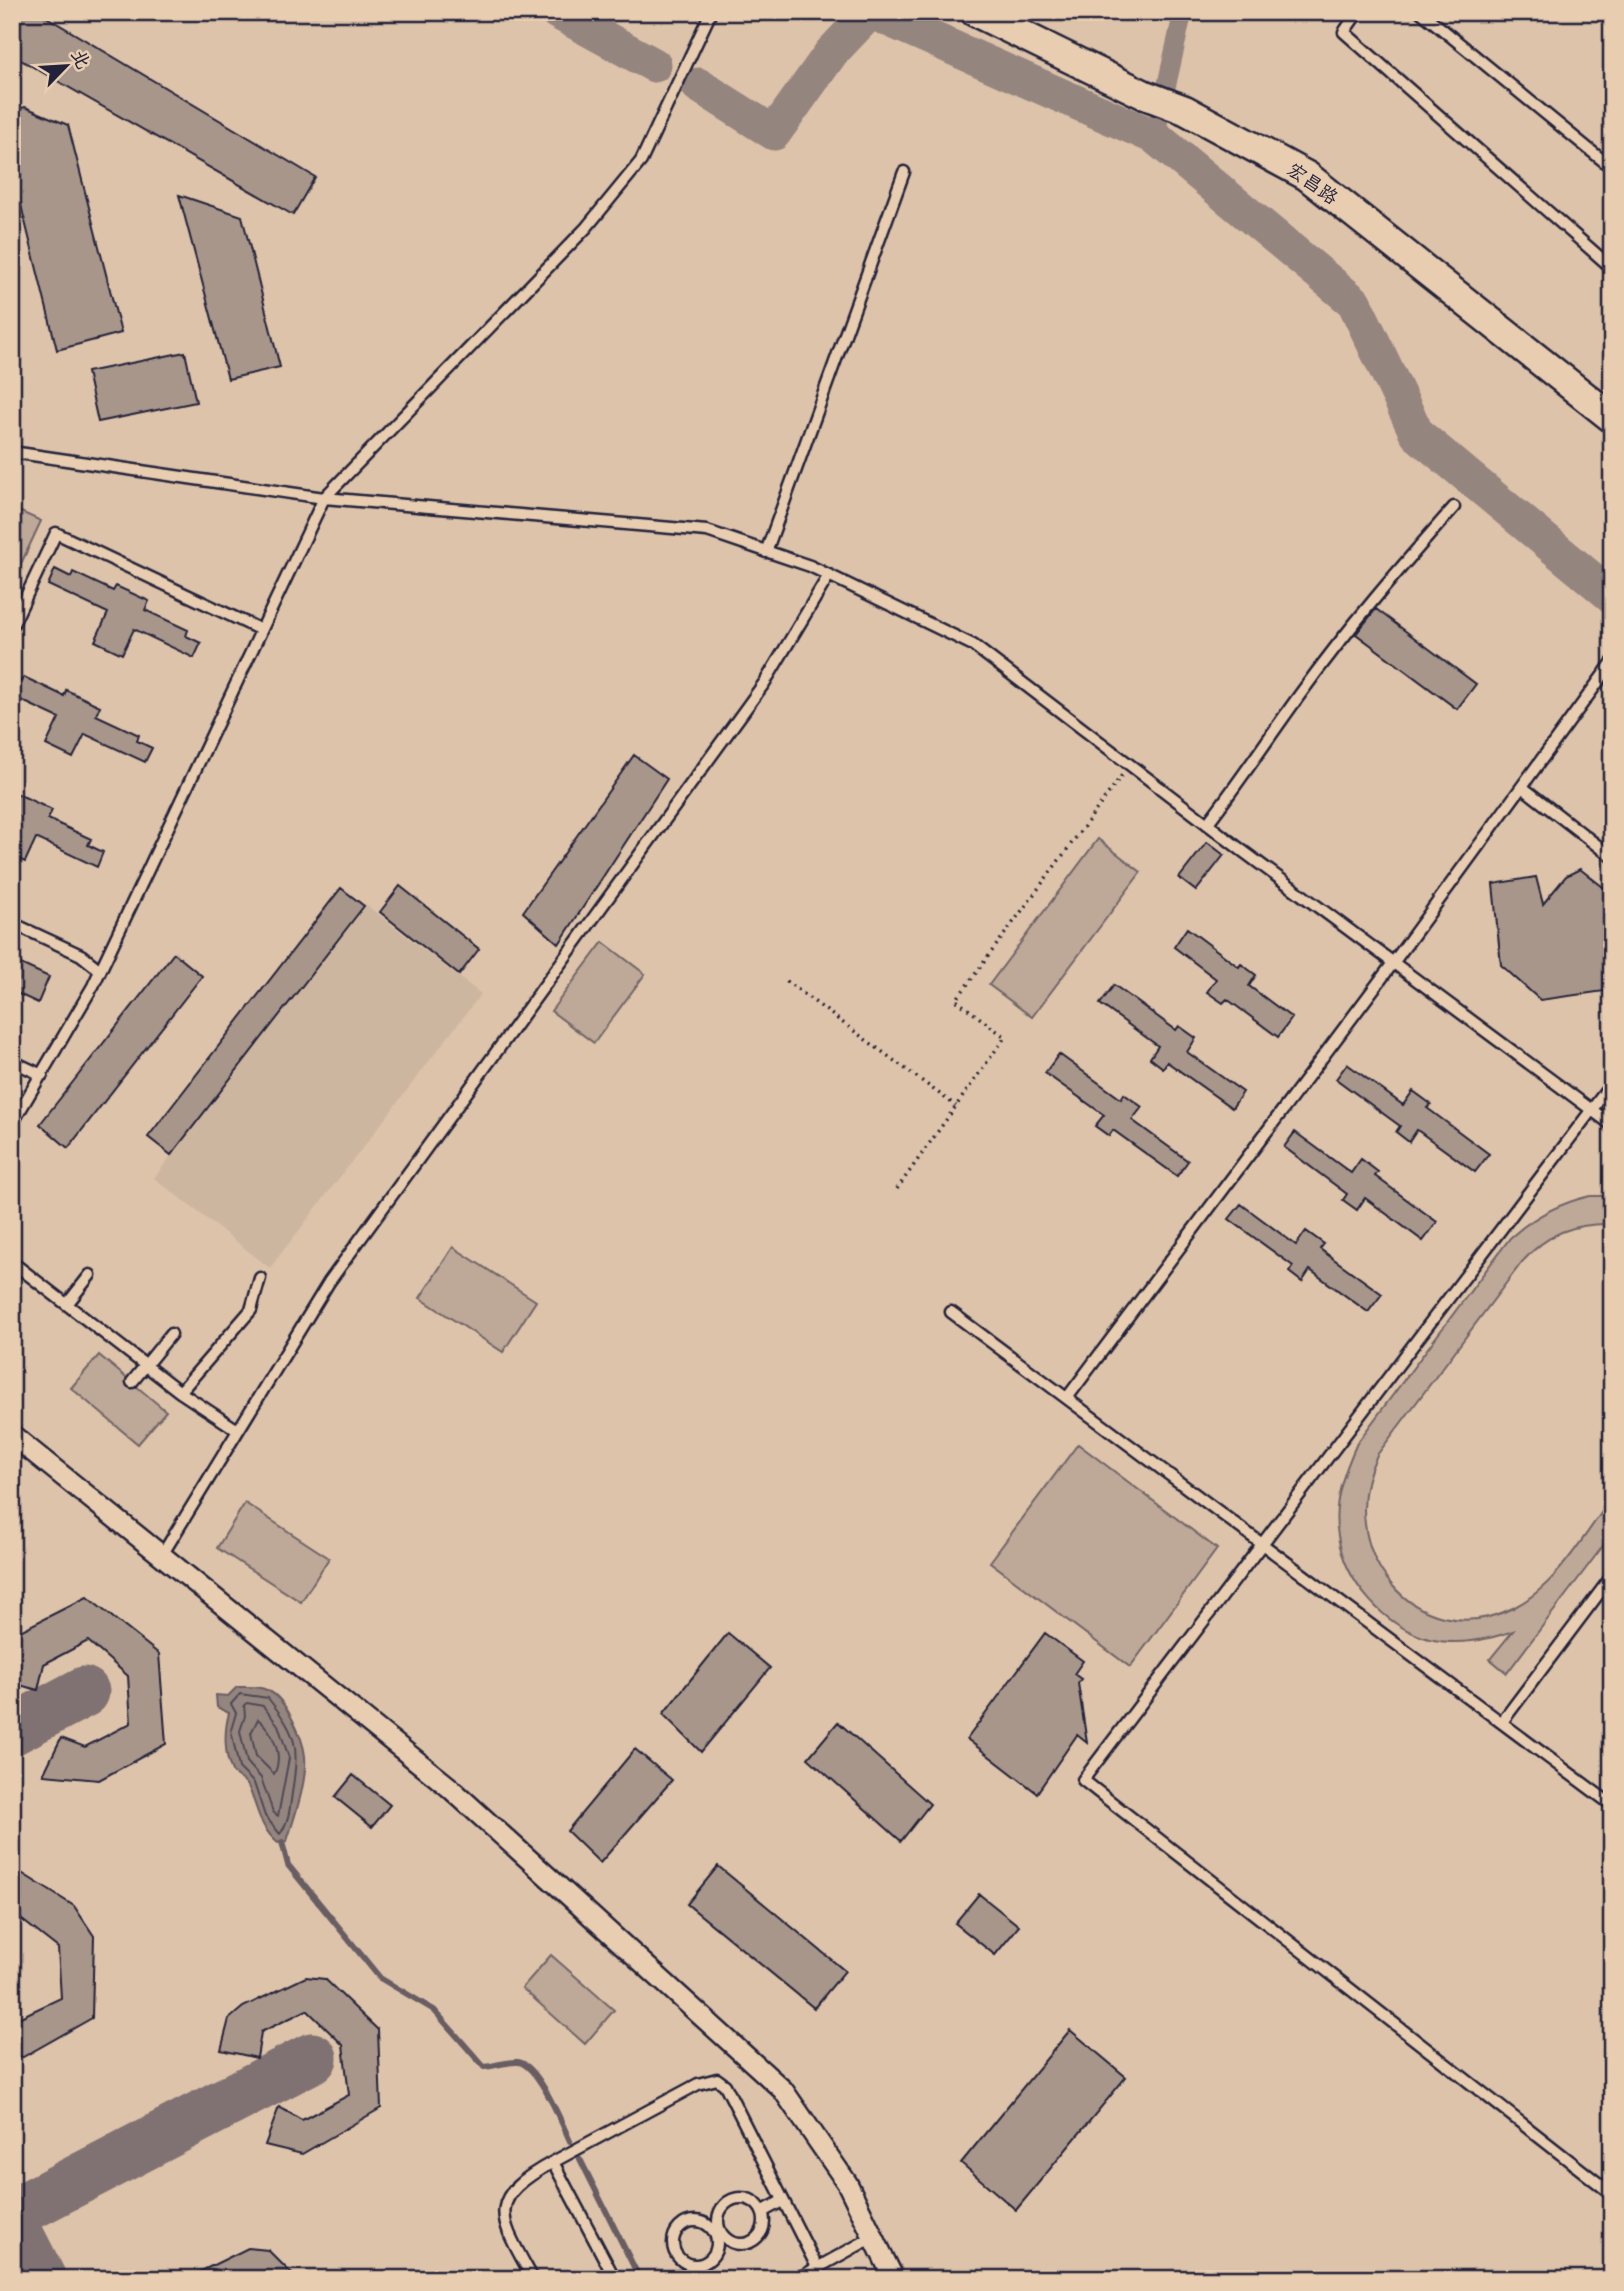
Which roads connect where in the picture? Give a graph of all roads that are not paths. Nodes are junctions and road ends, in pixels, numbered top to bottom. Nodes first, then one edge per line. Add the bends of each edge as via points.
1 (711, 12) edge
2 (975, 12) edge
3 (1358, 12) edge
4 (1421, 12) edge
5 (1612, 168) edge
6 (904, 172) dead end
7 (1612, 268) edge
8 (1612, 418) edge
9 (12, 452) edge
10 (324, 498) junction
11 (1454, 507) dead end
12 (766, 552) junction
13 (829, 575) junction
14 (12, 626) edge
15 (261, 630) junction
16 (1612, 663) edge
17 (1522, 787) junction
18 (1207, 824) junction
19 (1612, 857) edge
20 (12, 923) edge
21 (1393, 963) junction
22 (100, 970) junction
23 (12, 1061) edge
24 (42, 1075) junction
25 (1612, 1083) edge
26 (1591, 1110) junction
27 (12, 1124) edge
28 (1612, 1125) edge
29 (17, 1266) dead end
30 (90, 1275) dead end
31 (260, 1278) dead end
32 (68, 1303) junction
33 (951, 1312) dead end
34 (171, 1334) dead end
35 (145, 1365) junction
36 (132, 1382) dead end
37 (180, 1392) junction
38 (1066, 1398) junction
39 (236, 1429) junction
40 (12, 1435) edge
41 (1262, 1544) junction
42 (162, 1555) junction
43 (1612, 1576) edge
44 (1502, 1722) junction
45 (1612, 1805) edge
46 (553, 2162) junction
47 (1612, 2194) edge
48 (782, 2201) junction
49 (762, 2212) junction
50 (873, 2237) junction
51 (818, 2268) junction
52 (533, 2279) edge
53 (615, 2279) edge
54 (797, 2279) edge
55 (823, 2279) edge
56 (894, 2279) edge

1 - 10 lane via 641,161 586,228
2 - 8 street, 宏昌路 via 1185,110 1307,176
3 - 7 lane via 1344,32
4 - 5 lane
6 - 12 lane
9 - 10 lane
10 - 12 lane via 707,531
10 - 15 lane
11 - 18 lane via 1309,682
12 - 13 lane
13 - 18 lane via 973,645
13 - 39 lane via 765,682 329,1282
14 - 15 lane via 56,533
15 - 22 lane
16 - 17 lane
17 - 19 lane
17 - 21 lane
18 - 21 lane
20 - 22 lane via 81,955
21 - 26 lane
21 - 38 lane
22 - 24 lane
23 - 24 lane
24 - 27 lane
25 - 26 lane
26 - 28 lane
26 - 41 lane
29 - 32 lane
30 - 32 lane
31 - 37 lane via 251,1310
32 - 35 lane
33 - 38 lane
34 - 35 lane
35 - 36 lane
35 - 37 lane
37 - 39 lane
38 - 41 lane
39 - 42 lane
40 - 42 street
41 - 44 lane
41 - 47 lane via 1083,1780
42 - 50 street via 449,1787 783,2090 847,2183
43 - 44 lane
44 - 45 lane
46 - 48 lane via 698,2084 717,2079 725,2085
46 - 52 lane via 523,2178 512,2189 503,2212 508,2233
46 - 53 lane
48 - 49 lane
48 - 51 lane
49 - 49 lane via 752,2201 732,2200 721,2210 717,2233 736,2244 751,2243 764,2226
50 - 51 lane
50 - 56 street
51 - 54 lane
51 - 55 lane

